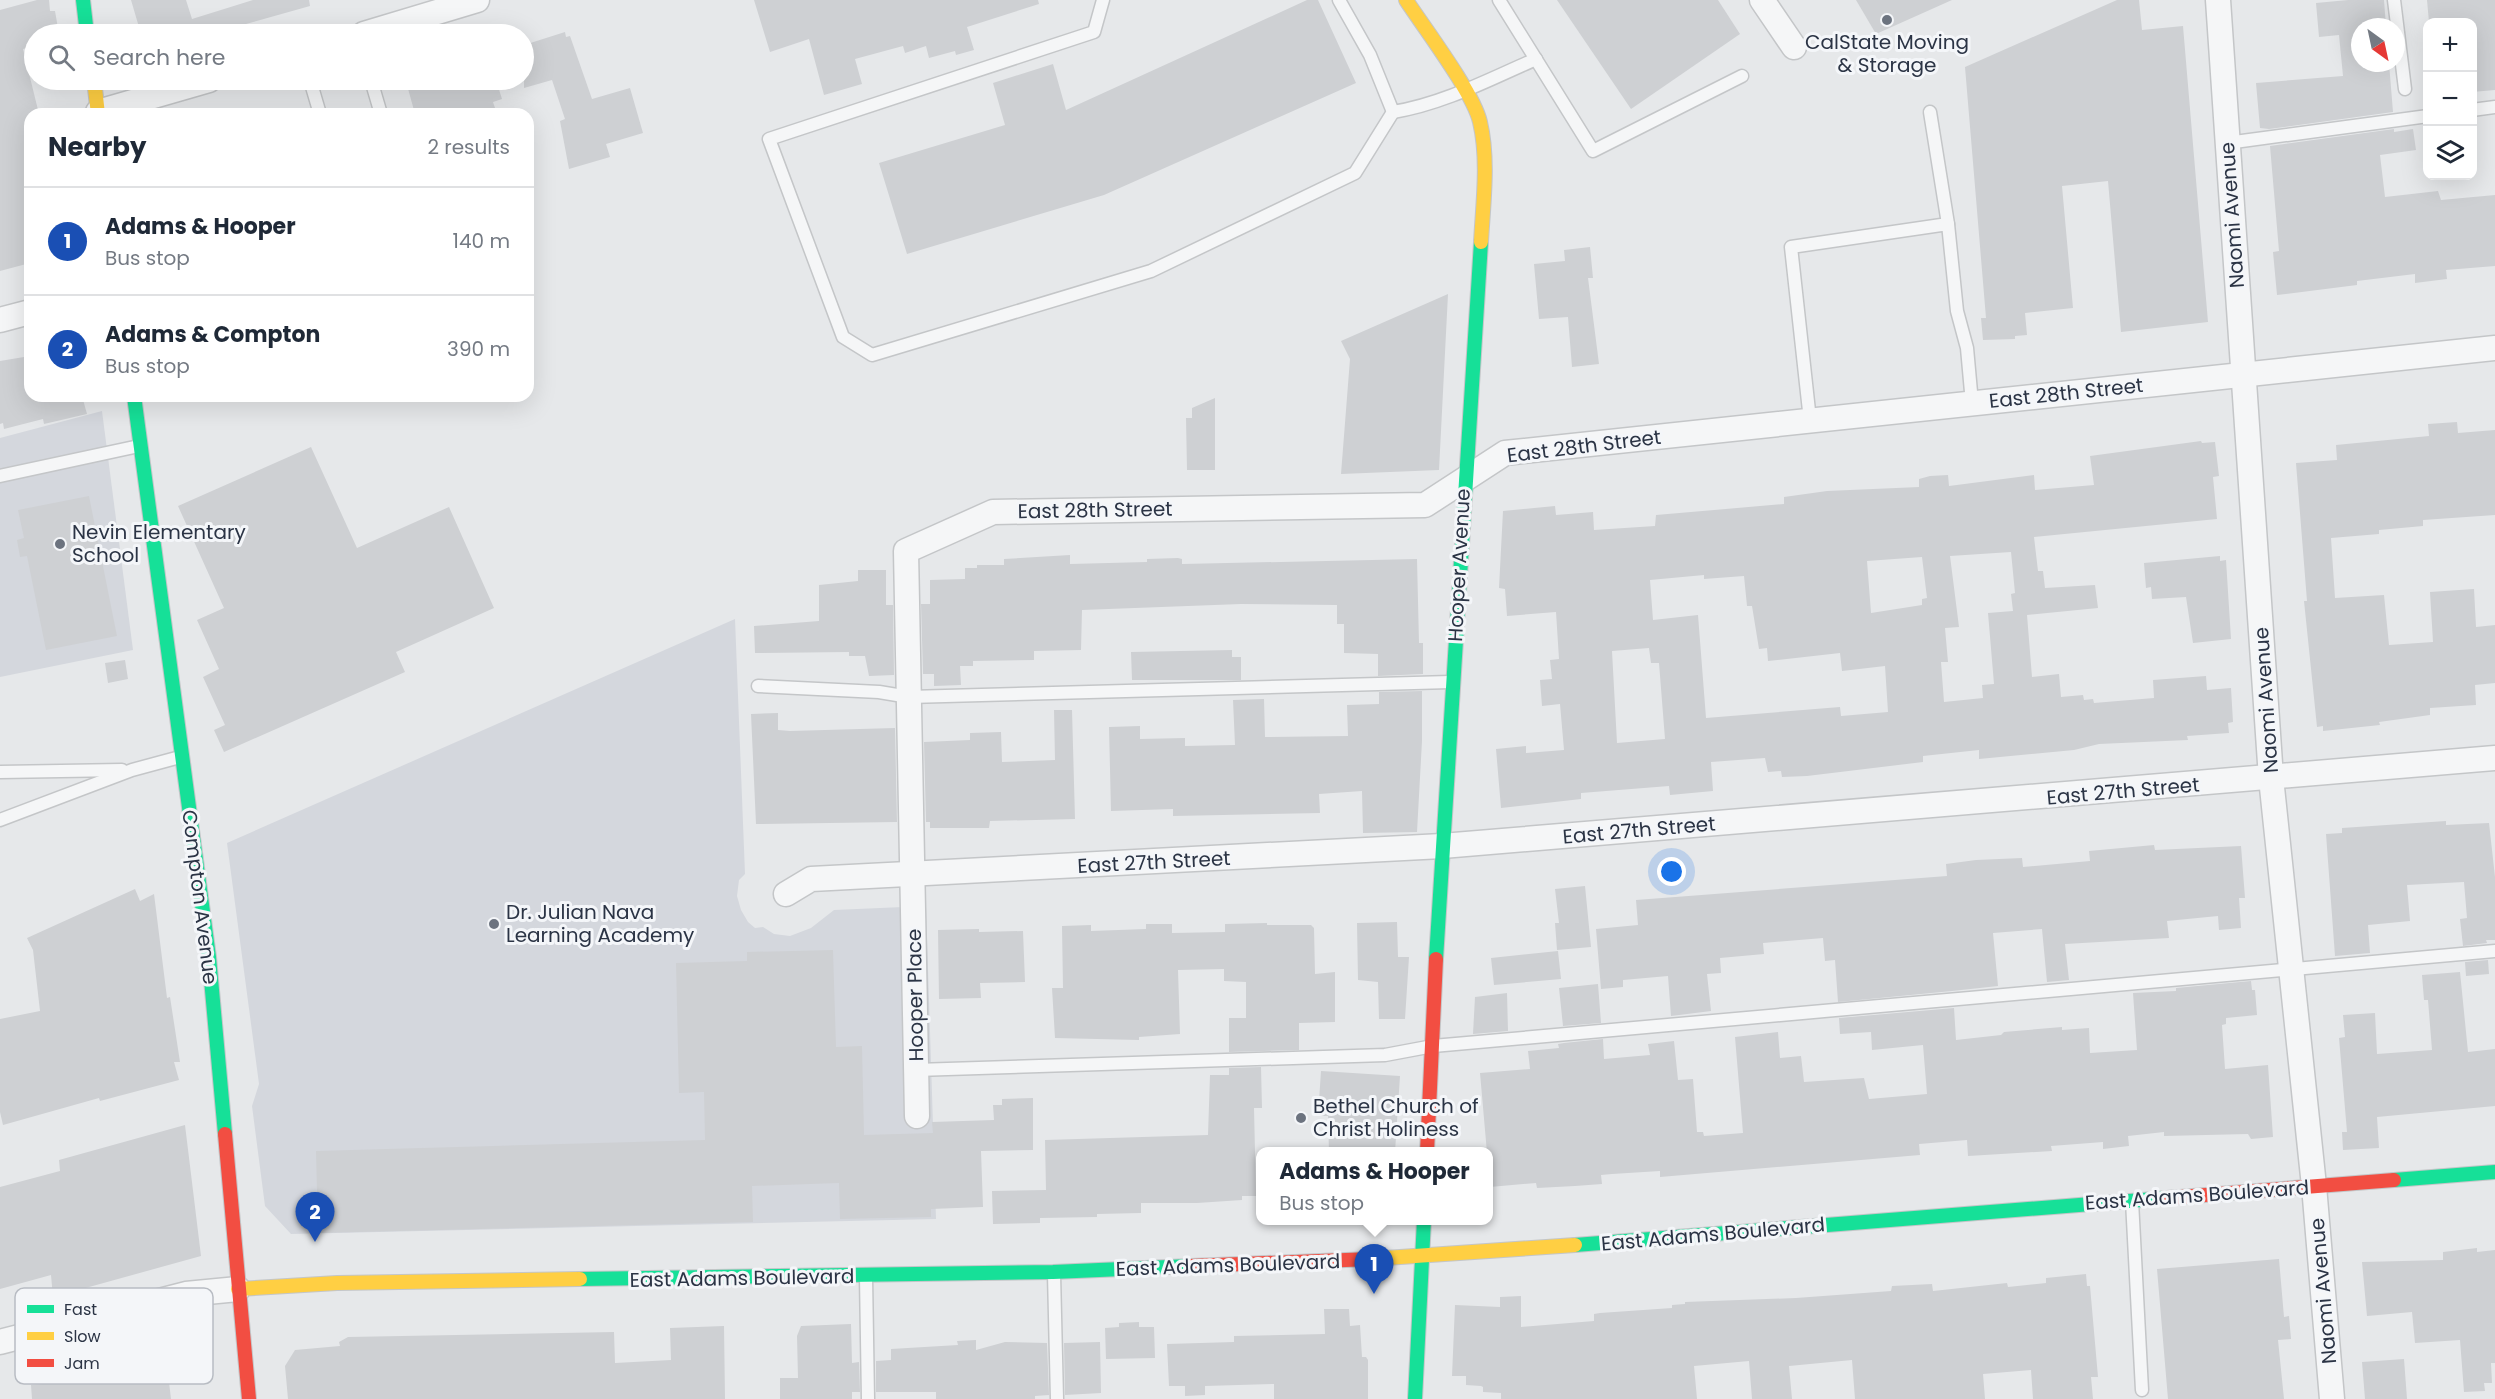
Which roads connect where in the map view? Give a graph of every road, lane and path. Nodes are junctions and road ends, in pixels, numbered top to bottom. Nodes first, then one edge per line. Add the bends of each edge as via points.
1 (83, 0) edge
2 (477, 0) edge
3 (1103, 0) edge
4 (1339, 0) edge
5 (1406, 0) edge
6 (1499, 0) edge
7 (1762, 0) edge
8 (2218, 0) edge
9 (2394, 0) edge
10 (86, 24) edge
11 (397, 24) edge
12 (1794, 47) dead end
13 (1536, 59) junction
14 (1742, 76) dead end
15 (2405, 89) dead end
16 (95, 90) edge
17 (175, 90) edge
18 (313, 90) edge
19 (374, 90) edge
20 (1464, 90) junction
21 (2495, 107) edge
22 (97, 108) edge
23 (115, 108) edge
24 (318, 108) edge
25 (379, 108) edge
26 (2477, 109) edge
27 (1392, 111) junction
28 (1930, 112) dead end
29 (2423, 117) edge
30 (2227, 143) junction
31 (1948, 224) junction
32 (24, 314) edge
33 (0, 320) edge
34 (2495, 348) edge
35 (2244, 373) junction
36 (135, 402) edge
37 (1972, 403) junction
38 (1810, 420) junction
39 (140, 446) junction
40 (0, 476) edge
41 (1464, 480) junction
42 (1452, 682) junction
43 (758, 686) dead end
44 (909, 697) junction
45 (182, 757) junction
46 (2495, 759) edge
47 (132, 770) junction
48 (0, 772) edge
49 (2271, 778) junction
50 (0, 820) edge
51 (1442, 846) junction
52 (913, 875) junction
53 (786, 894) dead end
54 (2495, 951) edge
55 (2291, 970) junction
56 (1433, 1046) junction
57 (916, 1070) junction
58 (917, 1116) dead end
59 (1427, 1147) edge
60 (2495, 1172) edge
61 (2314, 1186) junction
62 (2132, 1200) junction
63 (1424, 1225) edge
64 (1422, 1257) junction
65 (1053, 1272) junction
66 (866, 1276) junction
67 (238, 1289) junction
68 (213, 1291) edge
69 (15, 1338) edge
70 (0, 1342) edge
71 (2142, 1390) dead end
72 (249, 1399) edge
73 (867, 1399) edge
74 (1057, 1399) edge
75 (1415, 1399) edge
76 (2332, 1399) edge

1 - 10 street
2 - 11 street
3 - 27 lane via 1094,32 769,139 843,337 872,355 1151,270 1355,173
4 - 27 lane via 1370,55
5 - 20 street, Hooper Avenue
6 - 13 lane
7 - 12 street
8 - 30 street, Naomi Avenue
9 - 15 lane
13 - 14 lane via 1593,151
13 - 20 lane
16 - 22 street
17 - 23 street
18 - 24 lane
19 - 25 lane
20 - 27 lane
20 - 41 street, Hooper Avenue via 1480,121 1484,146
21 - 26 lane
28 - 31 lane
29 - 30 lane
30 - 35 street, Naomi Avenue
31 - 37 lane
31 - 38 lane via 1791,247
32 - 33 street
34 - 35 street, East 28th Street
35 - 37 street, East 28th Street
35 - 49 street, Naomi Avenue
36 - 39 street, Compton Avenue
37 - 38 street, East 28th Street
38 - 41 street, East 28th Street via 1505,453
39 - 40 lane
39 - 45 street, Compton Avenue
41 - 42 street, Hooper Avenue
41 - 44 street, East 28th Street via 1425,505 993,512 906,551
42 - 44 lane
42 - 51 street, Hooper Avenue
43 - 44 lane
44 - 52 street, East 28th Street
45 - 47 lane
45 - 67 street, Compton Avenue via 209,957
46 - 49 street, East 27th Street
47 - 48 lane
47 - 50 lane
49 - 51 street, East 27th Street
49 - 55 street, Naomi Avenue
51 - 52 street, East 27th Street
51 - 56 street, Hooper Avenue
52 - 53 street, East 27th Street via 811,879
52 - 57 street, Hooper Place
54 - 55 lane
55 - 56 lane
55 - 61 street, Naomi Avenue
56 - 57 lane via 1385,1055
56 - 59 street, Hooper Avenue
57 - 58 street, Hooper Place
60 - 61 street, East Adams Boulevard
61 - 62 street, East Adams Boulevard
61 - 76 street, Naomi Avenue
62 - 64 street, East Adams Boulevard
62 - 71 lane
63 - 64 street
64 - 65 street, East Adams Boulevard
64 - 75 street
65 - 66 street, East Adams Boulevard
65 - 74 lane
66 - 67 street, East Adams Boulevard via 338,1283
66 - 73 lane
67 - 68 street, East Adams Boulevard
67 - 72 street, Compton Avenue
69 - 70 street, East Adams Boulevard

